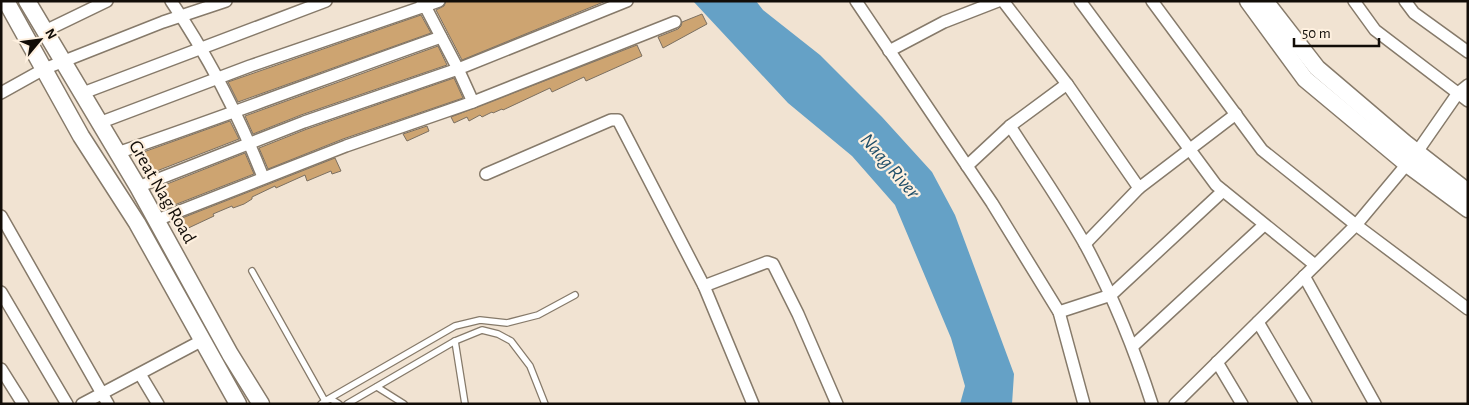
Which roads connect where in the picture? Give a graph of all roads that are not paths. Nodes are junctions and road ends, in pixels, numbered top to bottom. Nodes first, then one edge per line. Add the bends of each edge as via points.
1 (6, 1) edge
2 (27, 1) edge
3 (108, 1) edge
4 (171, 1) edge
5 (226, 1) edge
6 (326, 1) edge
7 (439, 1) edge
8 (627, 1) edge
9 (856, 1) edge
10 (998, 1) edge
11 (1003, 1) edge
12 (1080, 1) edge
13 (1152, 1) edge
14 (1248, 1) edge
15 (1265, 1) edge
16 (1354, 1) edge
17 (1406, 1) edge
18 (424, 4) edge
19 (181, 16) junction
20 (676, 22) dead end
21 (45, 31) junction
22 (441, 37) junction
23 (200, 48) junction
24 (889, 51) junction
25 (1468, 52) edge
26 (64, 62) junction
27 (44, 69) junction
28 (458, 69) junction
29 (216, 79) junction
30 (1067, 84) junction
31 (1468, 85) edge
32 (1, 93) edge
33 (82, 93) junction
34 (1458, 93) junction
35 (1468, 100) edge
36 (473, 102) junction
37 (234, 112) junction
38 (1236, 114) junction
39 (98, 123) junction
40 (1010, 126) junction
41 (249, 142) junction
42 (1189, 149) junction
43 (118, 153) junction
44 (1412, 158) junction
45 (967, 166) junction
46 (486, 174) dead end
47 (264, 177) junction
48 (138, 187) junction
49 (1139, 188) junction
50 (1223, 191) junction
51 (1468, 192) edge
52 (1468, 209) edge
53 (1, 216) edge
54 (157, 220) junction
55 (1264, 225) junction
56 (1356, 225) junction
57 (1085, 244) junction
58 (1315, 265) junction
59 (252, 271) dead end
60 (1304, 276) junction
61 (704, 286) junction
62 (1, 292) edge
63 (575, 295) dead end
64 (1111, 295) junction
65 (1468, 309) edge
66 (1059, 312) junction
67 (1258, 322) junction
68 (218, 333) junction
69 (202, 341) junction
70 (455, 341) junction
71 (1133, 346) junction
72 (1218, 362) junction
73 (1, 369) edge
74 (140, 374) junction
75 (377, 387) junction
76 (105, 399) edge
77 (323, 402) edge
78 (23, 404) edge
79 (67, 404) edge
80 (82, 404) edge
81 (158, 404) edge
82 (238, 404) edge
83 (261, 404) edge
84 (339, 404) edge
85 (346, 404) edge
86 (404, 404) edge
87 (465, 404) edge
88 (545, 404) edge
89 (753, 404) edge
90 (837, 404) edge
91 (1084, 404) edge
92 (1152, 404) edge
93 (1175, 404) edge
94 (1242, 404) edge
95 (1306, 404) edge
96 (1375, 404) edge

1 - 27 main road, Great Nag Road
2 - 21 main road, Great Nag Road
3 - 21 street
4 - 19 street
5 - 19 street
6 - 23 street
7 - 18 street
8 - 28 street
9 - 24 street
10 - 24 street via 944,22
11 - 30 street
12 - 42 street
13 - 38 street
14 - 44 main road via 1305,79
15 - 44 main road via 1316,68
16 - 34 street via 1375,30
17 - 25 street via 1414,13
18 - 22 street
18 - 29 street
19 - 23 street
19 - 26 street
20 - 36 street
21 - 26 main road, Great Nag Road
22 - 28 street
22 - 37 street
23 - 29 street
23 - 33 street
24 - 45 street
26 - 27 street
26 - 33 main road, Great Nag Road
27 - 32 street
27 - 69 main road, Great Nag Road via 81,136 137,223
28 - 36 street
28 - 41 street
29 - 37 street
29 - 39 street
30 - 40 street
30 - 49 street
31 - 34 street
33 - 39 main road, Great Nag Road
34 - 35 street
34 - 44 street
36 - 47 street
37 - 41 street
37 - 43 street
38 - 42 street
38 - 56 street via 1262,150
39 - 43 main road, Great Nag Road
40 - 45 street
40 - 57 street
41 - 47 street
41 - 48 street
42 - 49 street
42 - 50 street
43 - 48 main road, Great Nag Road
44 - 51 main road
44 - 52 main road
44 - 56 street
45 - 66 street
46 - 61 street via 611,120 618,120
47 - 54 street
48 - 54 main road, Great Nag Road
49 - 57 street
50 - 55 street
50 - 64 street
53 - 76 street
54 - 68 main road, Great Nag Road
55 - 58 street
55 - 71 street
56 - 58 street
56 - 65 street
57 - 64 street
58 - 60 street
59 - 77 lane
60 - 67 street
60 - 96 street
61 - 89 street
61 - 90 street via 767,262 773,264
62 - 79 street
63 - 77 lane via 538,315 507,323 480,320 455,326
64 - 66 street
64 - 71 street
66 - 91 street
67 - 72 street
67 - 95 street
68 - 69 main road
68 - 83 main road, Great Nag Road
69 - 74 street
69 - 82 main road, Great Nag Road
70 - 75 lane
70 - 87 lane
70 - 88 lane via 482,330 511,341 530,366
71 - 92 street
72 - 93 street
72 - 94 street
73 - 78 street
74 - 76 street
74 - 81 street
75 - 85 lane
75 - 86 lane
76 - 80 street
77 - 84 lane via 331,399

